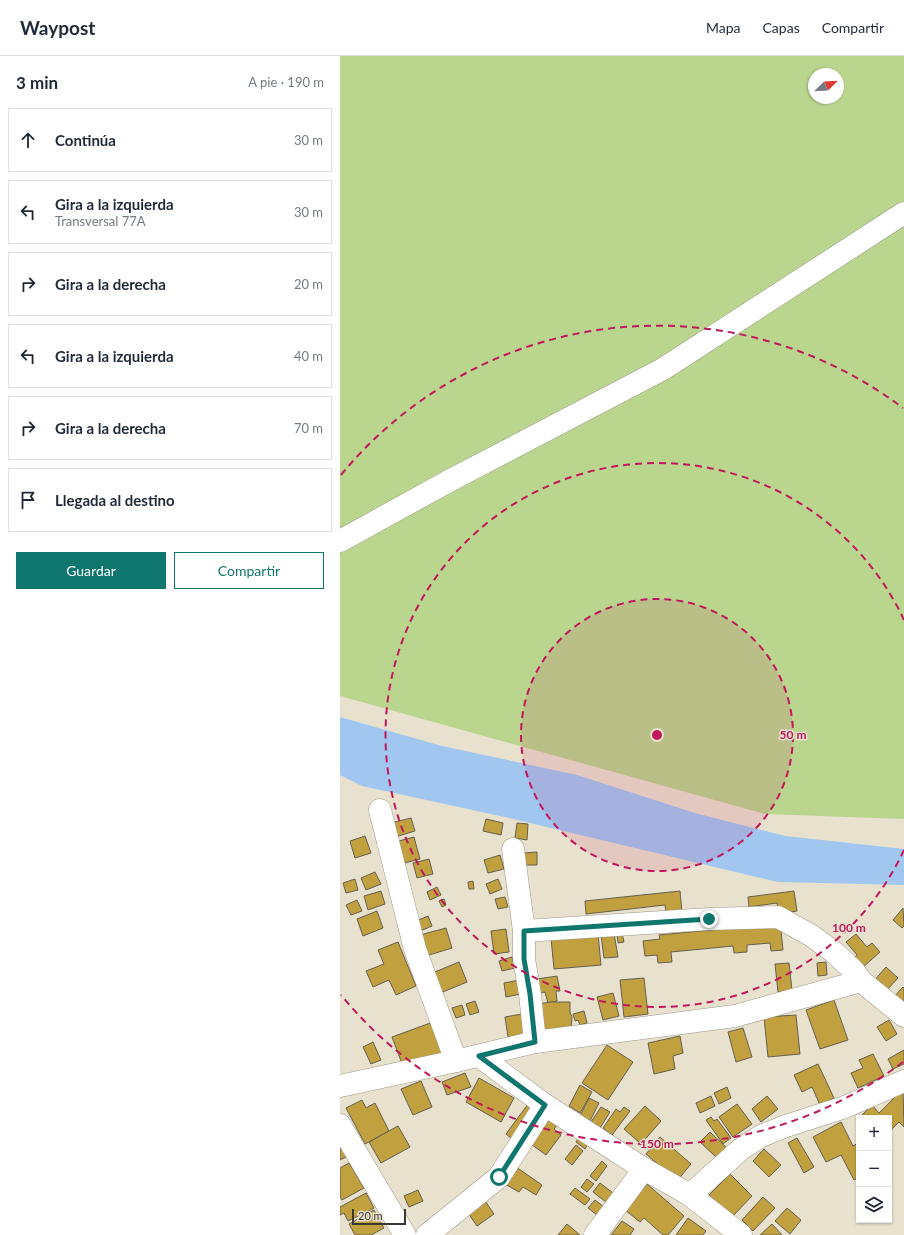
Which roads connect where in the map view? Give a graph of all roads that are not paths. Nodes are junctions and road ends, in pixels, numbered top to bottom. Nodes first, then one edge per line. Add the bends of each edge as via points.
1 (904, 213) edge
2 (340, 541) edge
3 (380, 810) dead end
4 (513, 849) dead end
5 (524, 931) junction
6 (861, 981) junction
7 (904, 1016) edge
8 (535, 1042) junction
9 (479, 1056) junction
10 (456, 1061) junction
11 (904, 1081) edge
12 (340, 1086) edge
13 (545, 1105) junction
14 (340, 1126) edge
15 (644, 1169) junction
16 (690, 1196) junction
17 (405, 1235) edge
18 (427, 1235) edge
19 (595, 1235) edge
20 (741, 1235) edge

1 - 2 street via 662,369
3 - 10 street via 415,949
4 - 5 street
5 - 6 street via 778,917 812,936 835,953
5 - 8 street via 524,959
6 - 7 street
6 - 8 street via 735,1016
8 - 9 street
9 - 10 street
9 - 13 street
10 - 12 street
11 - 16 street via 845,1107 761,1136 742,1149
13 - 15 street
13 - 18 street via 499,1177
14 - 17 street
15 - 16 street
15 - 19 street
16 - 20 street

